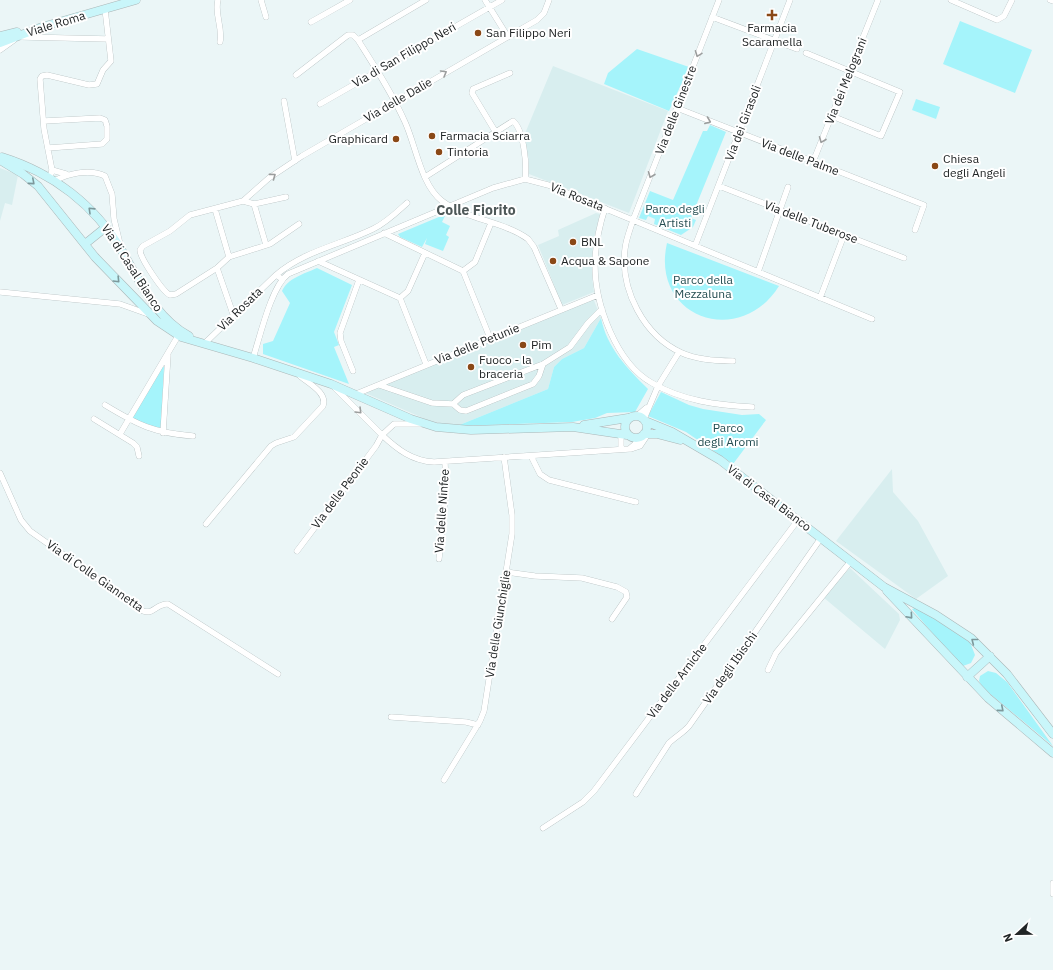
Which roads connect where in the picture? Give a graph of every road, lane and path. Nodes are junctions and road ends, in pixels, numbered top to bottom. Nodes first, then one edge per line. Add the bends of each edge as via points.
1 (136, 0) edge
2 (218, 0) edge
3 (261, 0) edge
4 (350, 0) edge
5 (426, 0) edge
6 (486, 0) edge
7 (502, 0) edge
8 (548, 0) edge
9 (719, 0) edge
10 (790, 0) edge
11 (878, 0) edge
12 (951, 0) edge
13 (1012, 0) edge
14 (489, 7) junction
15 (105, 10) junction
16 (266, 17) dead end
17 (712, 17) junction
18 (312, 22) dead end
19 (42, 27) junction
20 (0, 36) edge
21 (18, 36) junction
22 (508, 37) junction
23 (108, 39) junction
24 (358, 40) junction
25 (775, 40) junction
26 (220, 42) dead end
27 (0, 43) edge
28 (797, 49) dead end
29 (0, 50) edge
30 (806, 53) dead end
31 (377, 70) junction
32 (510, 72) dead end
33 (849, 72) junction
34 (296, 75) dead end
35 (284, 101) dead end
36 (395, 102) junction
37 (320, 104) dead end
38 (677, 108) junction
39 (832, 116) junction
40 (44, 121) junction
41 (495, 131) junction
42 (739, 133) junction
43 (48, 148) junction
44 (0, 157) edge
45 (0, 160) edge
46 (295, 160) junction
47 (813, 162) junction
48 (66, 174) junction
49 (52, 176) junction
50 (425, 176) junction
51 (525, 179) junction
52 (719, 186) junction
53 (788, 187) dead end
54 (286, 197) dead end
55 (243, 201) junction
56 (407, 203) dead end
57 (254, 204) junction
58 (450, 206) junction
59 (605, 208) junction
60 (215, 209) junction
61 (780, 210) junction
62 (633, 220) junction
63 (491, 223) junction
64 (299, 224) dead end
65 (106, 227) junction
66 (915, 230) dead end
67 (384, 233) junction
68 (844, 235) junction
69 (85, 244) junction
70 (266, 245) junction
71 (695, 246) junction
72 (121, 249) junction
73 (424, 253) junction
74 (230, 257) junction
75 (904, 258) dead end
76 (318, 261) junction
77 (217, 268) junction
78 (463, 271) junction
79 (758, 272) junction
80 (276, 275) junction
81 (282, 279) junction
82 (359, 280) junction
83 (127, 291) junction
84 (0, 292) edge
85 (598, 295) junction
86 (400, 298) junction
87 (820, 298) junction
88 (120, 304) junction
89 (561, 309) junction
90 (602, 309) junction
91 (233, 314) junction
92 (152, 316) junction
93 (872, 319) dead end
94 (178, 336) junction
95 (490, 338) junction
96 (204, 344) junction
97 (679, 352) junction
98 (168, 353) junction
99 (253, 358) junction
100 (733, 361) dead end
101 (426, 364) junction
102 (543, 364) junction
103 (353, 371) dead end
104 (297, 373) junction
105 (331, 384) junction
106 (379, 385) junction
107 (658, 386) junction
108 (356, 394) junction
109 (374, 403) junction
110 (453, 404) junction
111 (105, 405) dead end
112 (752, 407) dead end
113 (628, 418) junction
114 (642, 418) junction
115 (94, 419) dead end
116 (129, 420) junction
117 (423, 424) junction
118 (573, 427) junction
119 (164, 433) junction
120 (120, 434) junction
121 (624, 434) junction
122 (382, 435) junction
123 (644, 435) junction
124 (193, 436) dead end
125 (689, 442) junction
126 (621, 449) junction
127 (139, 456) dead end
128 (531, 456) junction
129 (504, 457) junction
130 (445, 462) junction
131 (0, 473) edge
132 (636, 502) dead end
133 (798, 520) junction
134 (206, 524) dead end
135 (821, 538) junction
136 (297, 551) dead end
137 (439, 559) dead end
138 (851, 561) junction
139 (506, 572) junction
140 (884, 587) junction
141 (612, 619) dead end
142 (990, 656) junction
143 (768, 670) dead end
144 (278, 674) dead end
145 (967, 677) junction
146 (391, 717) dead end
147 (478, 725) junction
148 (1053, 734) edge
149 (1053, 753) edge
150 (444, 780) dead end
151 (636, 794) dead end
152 (543, 828) dead end
153 (1053, 883) edge
154 (1053, 894) edge

1 - 15 main road, Viale Roma
2 - 26 street via 217,12 222,30
3 - 16 street
4 - 18 street
5 - 24 street
6 - 14 street
7 - 14 street, Via di San Filippo Neri
8 - 22 street, Via delle Dalie via 545,12 540,18
9 - 17 street, Via delle Ginestre
10 - 25 street, Via dei Girasoli
11 - 33 street, Via dei Melograni
12 - 13 street via 994,19 1000,19 1005,14
14 - 22 street
14 - 31 street, Via di San Filippo Neri
15 - 19 main road, Viale Roma
15 - 23 street
17 - 25 street
17 -> 38 street, Via delle Ginestre
19 - 20 main road
19 - 21 main road, Viale Roma
21 - 23 street
21 - 27 main road, Viale Roma
21 - 29 street
36 -> 22 street, Via delle Dalie
23 - 40 street via 111,61 103,70 96,85 47,74 41,76
24 - 31 street
24 - 34 street via 353,35 348,35
25 - 28 street
25 - 42 street, Via dei Girasoli
30 - 33 street
31 - 36 street
31 - 37 street, Via di San Filippo Neri
32 - 41 street via 473,89 472,93
33 - 39 street, Via dei Melograni
33 - 39 street via 900,92 881,136
35 - 46 street
36 - 46 street, Via delle Dalie
36 - 50 street
38 -> 42 street, Via delle Palme
38 -> 62 street, Via delle Ginestre
39 -> 47 street, Via dei Melograni
40 - 43 street
40 - 43 street via 100,118 105,120 107,126 107,139 102,144
41 - 50 street
41 - 51 street via 510,121 515,123 526,162
42 - 47 street, Via delle Palme
42 - 52 street, Via dei Girasoli
43 - 49 street
44 - 49 main road, Via di Casal Bianco
45 -> 69 main road, Via di Casal Bianco via 38,186
55 -> 46 street, Via delle Dalie
47 - 66 street, Via delle Palme via 924,205
48 - 49 street
48 - 49 street
48 - 72 street via 100,174 106,178 112,194
65 -> 49 main road, Via di Casal Bianco via 89,207
50 - 58 street via 434,194
51 - 58 street, Via Rosata via 504,184
51 - 59 street, Via Rosata via 548,185
52 - 61 street, Via delle Tuberose
52 - 71 street, Via dei Girasoli
53 - 61 street
54 - 57 street
55 - 57 street
55 - 60 street
56 - 80 street, Via Rosata via 376,227 309,254
57 - 70 street
58 - 63 street
58 - 67 street, Via Rosata
59 - 62 street, Via Rosata
59 - 85 street via 595,258
60 - 74 street
60 - 77 street via 186,218 170,231 143,246 140,255 164,291 170,295 178,294
61 - 68 street, Via delle Tuberose
61 - 79 street
62 - 71 street, Via Rosata
62 - 97 street, Via delle Ginestre via 624,258 631,296 649,328
63 - 78 street via 475,262
63 - 89 street via 530,240
64 - 70 street
65 - 69 main road
65 - 72 main road, Via di Casal Bianco
67 - 73 street
67 - 76 street, Via Rosata
68 - 75 street, Via delle Tuberose
68 - 87 street
69 -> 83 main road, Via di Casal Bianco
70 - 74 street
71 - 79 street, Via Rosata
72 - 96 main road, Via di Casal Bianco via 161,314 183,333
73 - 78 street
73 - 86 street via 408,291
74 - 77 street
76 - 81 street, Via Rosata
76 - 82 street
77 - 91 street
78 - 95 street
79 - 87 street, Via Rosata
80 - 81 street
80 - 91 street, Via Rosata
81 - 99 street, Via Rosata
82 - 86 street
82 - 103 street via 340,333
83 - 88 street via 131,302
83 - 92 main road, Via di Casal Bianco
84 - 88 street
85 - 89 street, Via delle Petunie
85 - 90 street
86 - 101 street
87 - 93 street, Via Rosata
88 - 92 street
89 - 95 street, Via delle Petunie
90 - 102 street via 588,322 570,347
90 - 107 street via 614,339 628,362
91 - 96 street, Via Rosata
92 - 94 main road, Via di Casal Bianco
94 - 96 main road, Via di Casal Bianco
94 - 98 street
95 - 101 street, Via delle Petunie
96 - 99 main road, Via di Casal Bianco
97 - 100 street via 705,360
97 - 107 street
98 - 116 street
98 - 119 street
99 - 104 main road, Via di Casal Bianco
101 - 106 street, Via delle Petunie
102 - 110 street via 463,395
102 - 110 street via 538,379 530,386 469,410 460,410
104 - 105 main road, Via di Casal Bianco
104 - 134 street via 322,395 325,400 323,406 294,437 271,446
105 - 108 main road, Via di Casal Bianco
105 -> 122 street, Via di Casal Bianco
106 - 108 street, Via delle Petunie
106 - 109 street via 370,394
106 - 110 street via 432,403
107 - 112 street via 699,401
107 - 114 street
108 - 109 main road, Via di Casal Bianco
109 - 117 main road, Via di Casal Bianco
111 - 116 street
113 - 114 main road
113 - 118 main road
113 - 121 main road
114 - 123 main road via 647,429
114 - 125 main road, Via di Casal Bianco
115 - 120 street
116 - 119 street
116 - 120 street
117 - 118 main road, Via di Casal Bianco via 443,429 465,430
117 - 122 street, Via di Casal Bianco via 396,424 390,426
118 - 121 main road, Via di Casal Bianco
119 - 124 street
120 - 127 street via 135,444
121 - 123 main road via 633,438
121 - 126 street
122 - 130 street, Via di Casal Bianco via 412,458
122 - 136 street, Via delle Peonie
123 - 125 main road via 657,434
123 - 126 street, Via di Casal Bianco via 629,449
125 - 133 main road, Via di Casal Bianco via 720,460
126 - 128 street, Via di Casal Bianco
128 - 129 street, Via di Casal Bianco
128 - 132 street via 540,474 550,481
129 - 130 street, Via di Casal Bianco
129 - 139 street, Via delle Giunchiglie via 512,523
130 - 137 street, Via delle Ninfee via 446,485
131 - 144 street, Via di Colle Giannetta via 22,522 36,536 143,611 152,612 163,604 168,604
133 - 135 main road, Via di Casal Bianco
133 - 152 street, Via delle Arniche via 594,791 583,802
135 - 138 main road, Via di Casal Bianco
135 - 151 street, Via degli Ibischi via 689,726 669,743
138 - 140 main road, Via di Casal Bianco
138 - 143 street via 776,653
139 - 141 street via 578,577 619,588 626,592 627,598
139 - 147 street, Via delle Giunchiglie via 484,711
142 -> 140 main road, Via di Casal Bianco via 971,638 936,615
140 -> 145 main road, Via di Casal Bianco
142 - 145 main road
142 - 148 main road, Via di Casal Bianco
145 -> 149 main road, Via di Casal Bianco
146 - 147 street via 468,722
147 - 150 street, Via delle Giunchiglie
153 - 154 street

